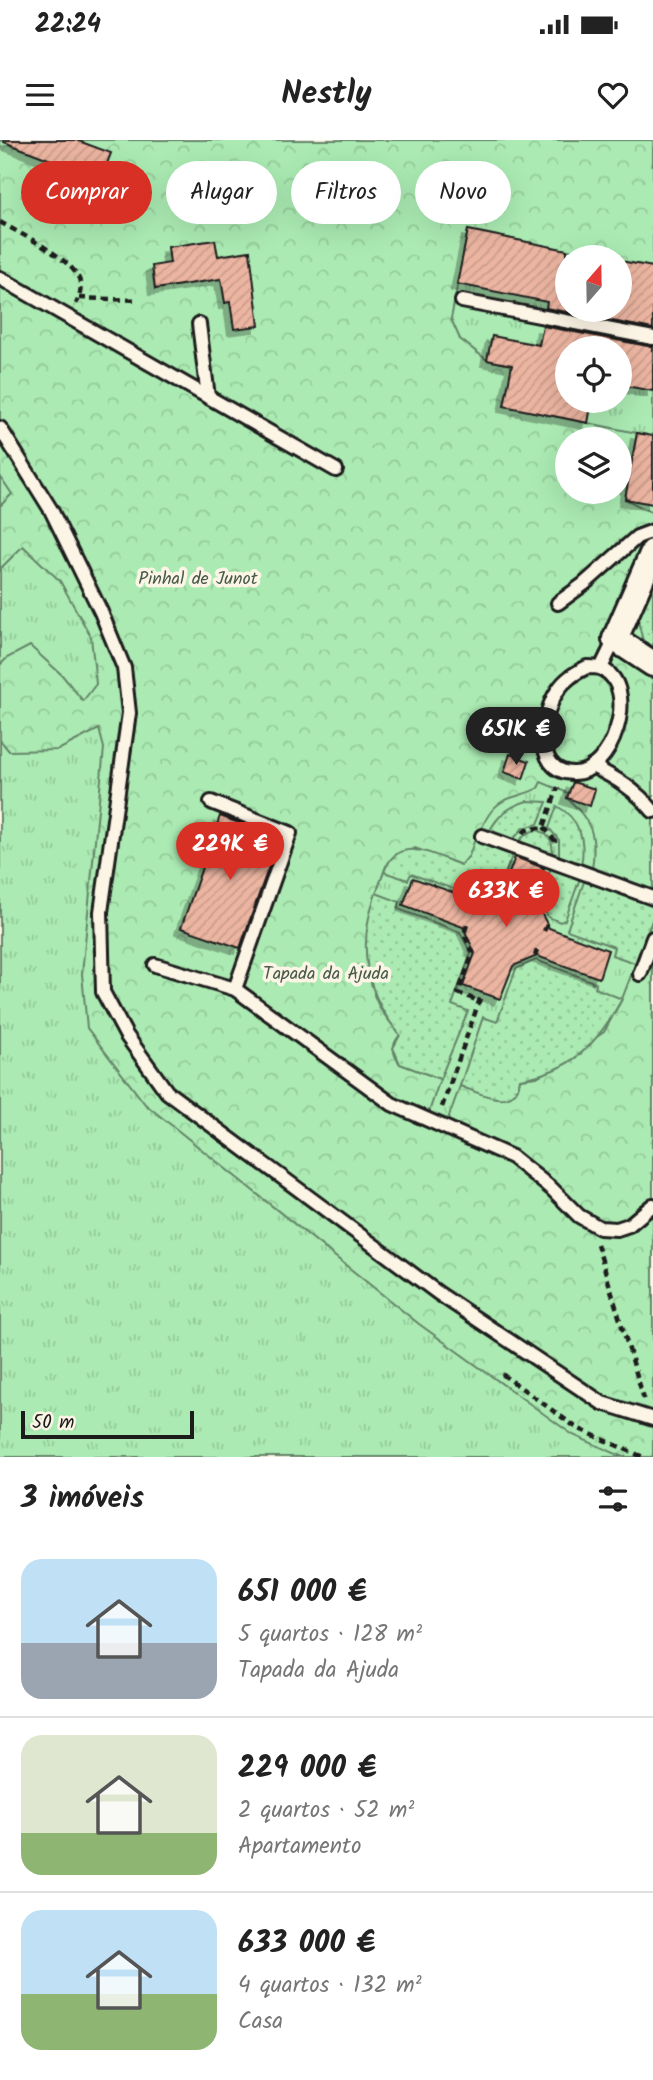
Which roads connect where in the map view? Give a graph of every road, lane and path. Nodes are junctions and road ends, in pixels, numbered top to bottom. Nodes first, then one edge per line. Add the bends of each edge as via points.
1 (0, 222) edge
2 (0, 278) edge
3 (79, 298) junction
4 (138, 300) dead end
5 (462, 301) dead end
6 (69, 317) junction
7 (199, 324) dead end
8 (653, 338) edge
9 (208, 397) junction
10 (0, 428) edge
11 (337, 470) dead end
12 (653, 531) edge
13 (653, 552) edge
14 (558, 603) dead end
15 (615, 639) junction
16 (653, 664) edge
17 (601, 668) junction
18 (592, 766) junction
19 (563, 773) junction
20 (211, 803) dead end
21 (653, 811) edge
22 (482, 836) dead end
23 (513, 848) junction
24 (653, 898) edge
25 (467, 925) dead end
26 (653, 938) edge
27 (155, 965) dead end
28 (640, 974) dead end
29 (235, 989) junction
30 (482, 993) dead end
31 (479, 1001) junction
32 (437, 1123) junction
33 (653, 1205) edge
34 (590, 1223) junction
35 (502, 1374) dead end
36 (651, 1419) edge
37 (643, 1457) edge

1 - 3 path via 69,264 80,282
2 - 6 lane
3 - 4 path
3 - 6 path
5 - 8 lane
6 - 9 lane
7 - 9 lane
9 - 11 lane
10 - 36 lane via 51,510 124,668 129,713 102,912 103,992 125,1035 167,1092 438,1293 602,1402
12 - 14 lane via 637,537
13 - 15 street
15 - 16 street
15 - 17 lane
17 - 18 lane via 613,677 620,712 616,733
17 - 19 lane via 587,667 572,675 548,708 545,749 551,764
18 - 19 lane via 577,774
18 - 21 lane via 640,794
19 - 23 path via 544,827 526,830
20 - 29 lane via 290,833
22 - 23 lane
23 - 24 lane
25 - 31 path via 464,934 473,953 458,993
26 - 28 lane
27 - 29 lane
29 - 32 lane via 392,1104
30 - 31 path
31 - 32 path
32 - 34 lane via 512,1157
33 - 34 lane via 617,1230
34 - 36 path
35 - 37 path via 577,1428

